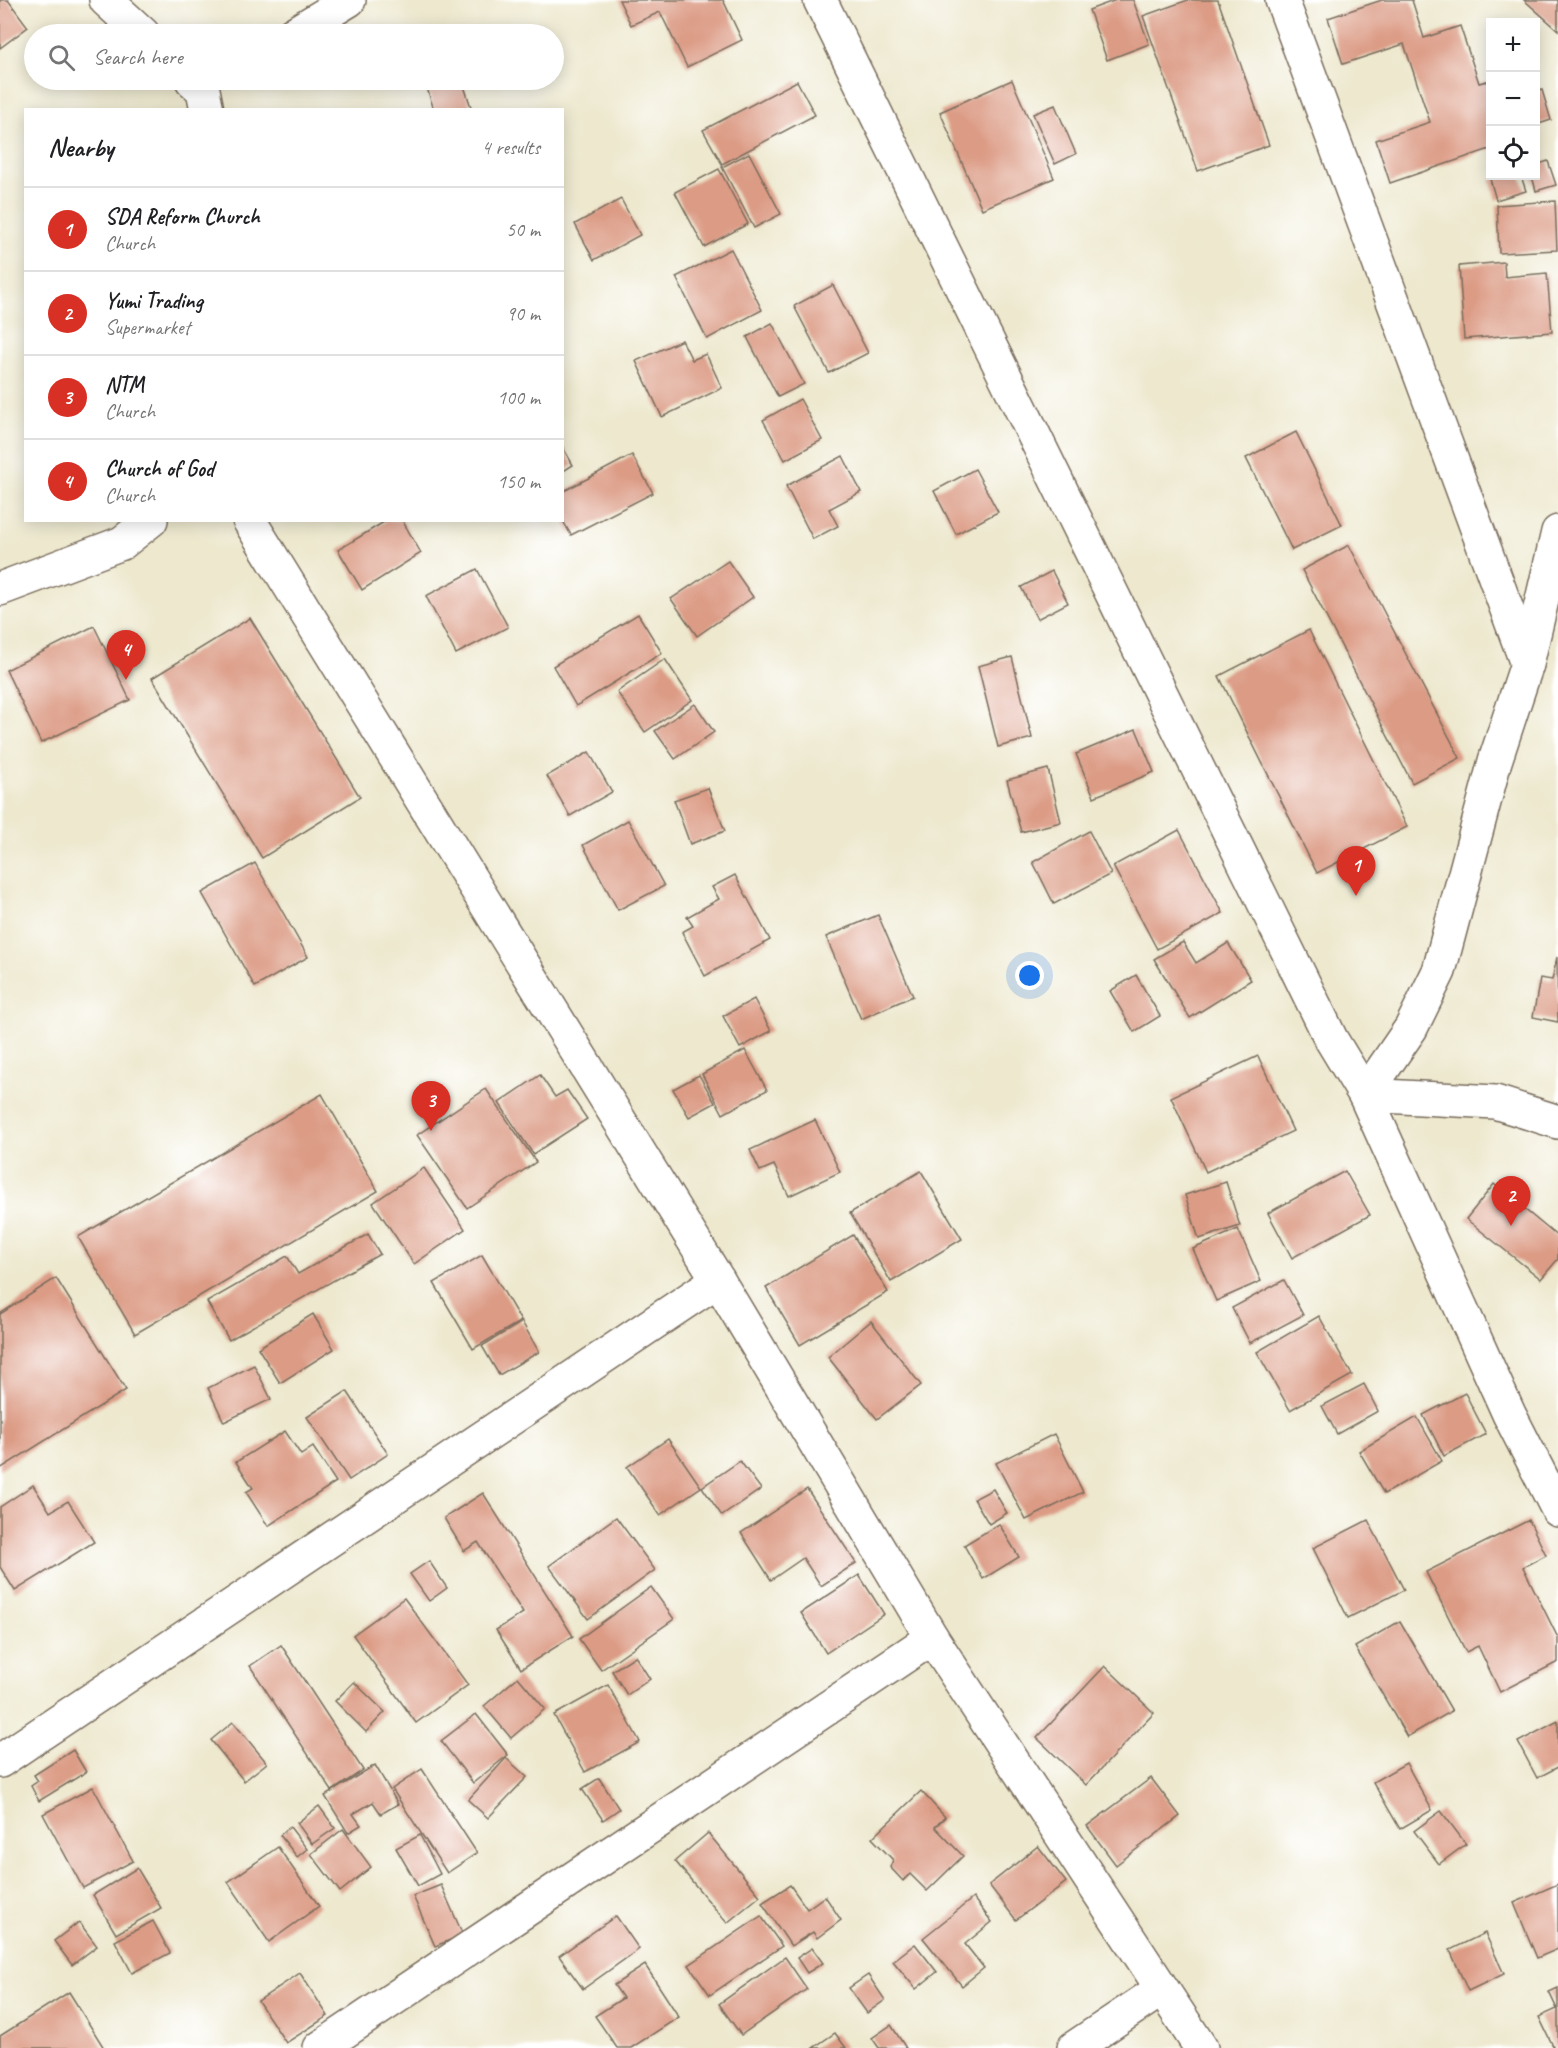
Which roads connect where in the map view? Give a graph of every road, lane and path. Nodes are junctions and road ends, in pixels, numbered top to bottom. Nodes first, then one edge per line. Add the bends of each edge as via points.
1 (106, 0) edge
2 (349, 0) edge
3 (820, 0) edge
4 (1282, 0) edge
5 (132, 24) edge
6 (309, 24) edge
7 (148, 522) edge
8 (250, 522) edge
9 (1558, 532) edge
10 (0, 589) edge
11 (1527, 664) junction
12 (1365, 1095) junction
13 (1558, 1122) edge
14 (718, 1280) junction
15 (1558, 1510) edge
16 (932, 1638) junction
17 (0, 1761) edge
18 (1162, 1989) junction
19 (320, 2048) edge
20 (1074, 2048) edge
21 (1201, 2048) edge

1 - 5 street
2 - 6 street
3 - 12 street via 1331,1039
4 - 11 street
7 - 10 street via 122,543
8 - 14 street
9 - 11 street
11 - 12 street via 1495,761 1439,971 1411,1028
12 - 13 street via 1495,1102
12 - 15 street via 1509,1414
14 - 16 street
14 - 17 street
16 - 18 street
16 - 19 street
18 - 20 street
18 - 21 street

